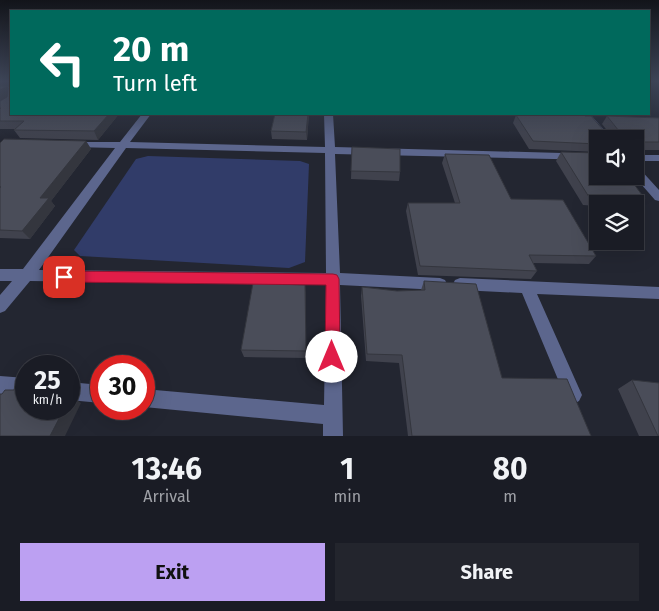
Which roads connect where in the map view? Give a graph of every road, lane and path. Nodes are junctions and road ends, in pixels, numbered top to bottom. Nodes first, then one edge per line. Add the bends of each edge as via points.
1 (145, 115) edge
2 (329, 115) edge
3 (586, 115) edge
4 (599, 130) edge
5 (66, 144) edge
6 (123, 145) junction
7 (329, 149) junction
8 (589, 157) edge
9 (644, 158) edge
10 (659, 158) edge
11 (644, 180) edge
12 (659, 197) edge
13 (0, 275) edge
14 (25, 276) junction
15 (333, 279) junction
16 (527, 287) junction
17 (659, 292) edge
18 (0, 306) edge
19 (0, 385) edge
20 (15, 386) edge
21 (155, 399) edge
22 (579, 410) edge
23 (332, 415) junction
24 (332, 436) edge

1 - 6 street
2 - 7 street
3 - 4 street
5 - 6 street
6 - 7 street
6 - 14 street
7 - 8 street
7 - 15 street
9 - 10 street
11 - 12 street
13 - 14 street
14 - 15 street
14 - 18 street
15 - 16 street
15 - 23 street
16 - 17 street
16 - 22 street
19 - 20 street
21 - 23 street
23 - 24 street

